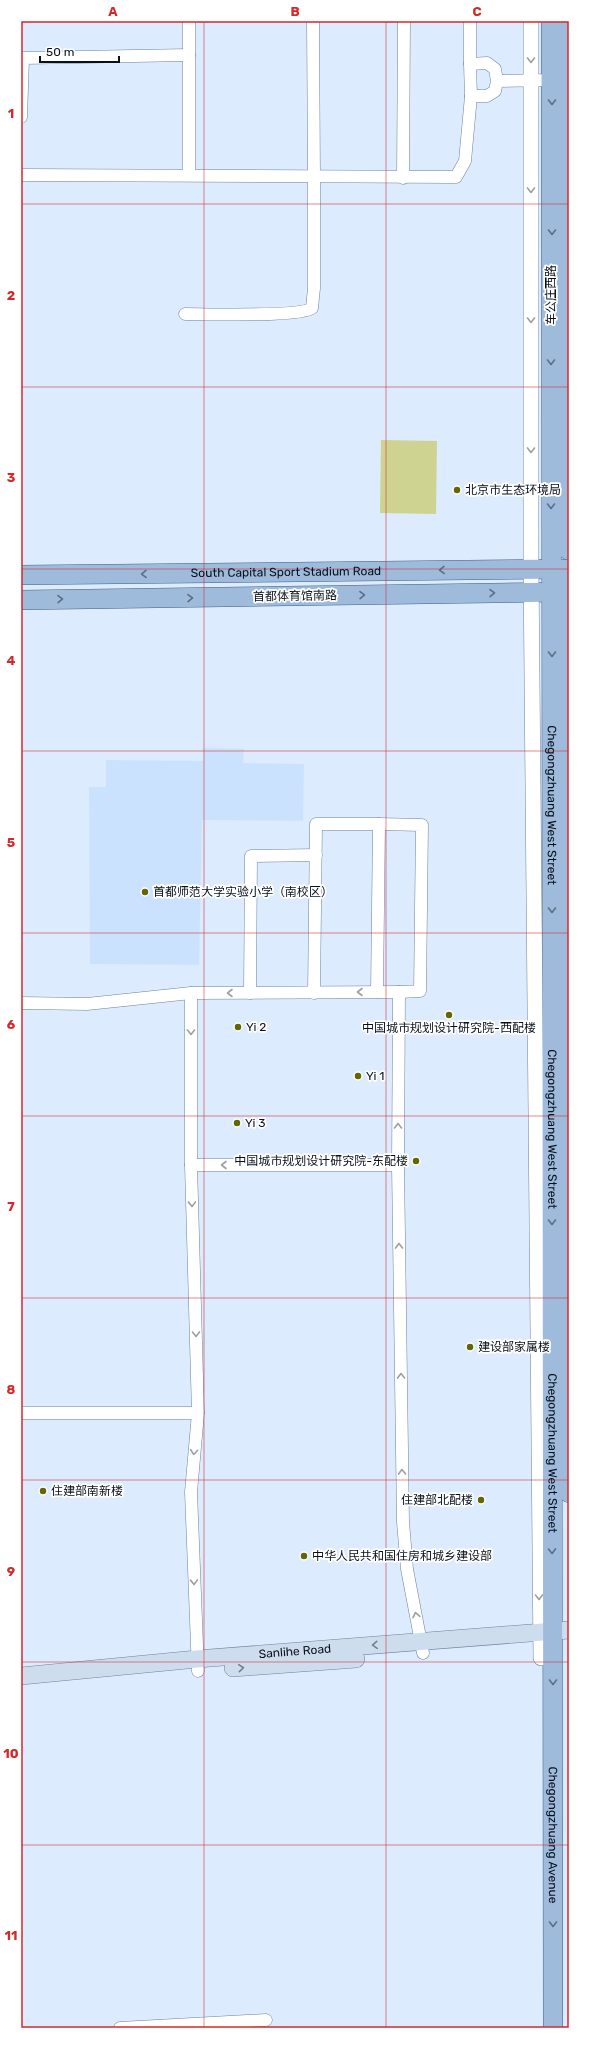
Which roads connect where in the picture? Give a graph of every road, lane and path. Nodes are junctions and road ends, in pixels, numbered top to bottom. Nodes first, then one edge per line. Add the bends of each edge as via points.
1 (189, 21) edge
2 (313, 21) edge
3 (404, 21) edge
4 (470, 21) edge
5 (531, 21) edge
6 (552, 21) edge
7 (568, 21) edge
8 (189, 55) junction
9 (470, 64) junction
10 (531, 80) junction
11 (560, 80) junction
12 (497, 81) junction
13 (471, 96) junction
14 (21, 118) edge
15 (189, 174) junction
16 (21, 175) edge
17 (314, 178) junction
18 (403, 178) junction
19 (185, 314) dead end
20 (563, 560) edge
21 (531, 569) junction
22 (21, 576) edge
23 (563, 592) edge
24 (532, 593) junction
25 (21, 600) edge
26 (563, 615) edge
27 (379, 824) junction
28 (316, 855) junction
29 (569, 920) edge
30 (377, 992) junction
31 (399, 992) junction
32 (191, 993) junction
33 (250, 993) junction
34 (314, 993) junction
35 (21, 1003) edge
36 (569, 1059) edge
37 (569, 1158) edge
38 (191, 1165) junction
39 (398, 1165) junction
40 (21, 1412) edge
41 (198, 1413) junction
42 (552, 1442) junction
43 (538, 1474) junction
44 (569, 1493) edge
45 (552, 1640) edge
46 (422, 1648) junction
47 (197, 1660) junction
48 (21, 1676) edge
49 (21, 1685) edge
50 (266, 2020) dead end
51 (120, 2028) edge
52 (553, 2028) edge

1 - 8 street
2 - 17 street
3 - 18 street
4 - 9 street
5 -> 10 street
6 - 11 main road, 车公庄西路
7 - 11 main road
8 - 14 street via 23,58
8 - 15 street
9 - 12 street via 487,63 495,69
9 - 13 street
10 - 11 street
10 - 12 street
10 -> 21 street
11 - 20 main road, 车公庄西路
12 - 13 street via 495,91 487,96
13 - 18 street via 465,161 456,177
15 - 16 street
15 - 17 street
17 - 18 street
17 - 19 street via 312,308 309,311 288,313
20 - 21 main road, South Capital Sport Stadium Road
20 - 23 main road, 车公庄西路
21 -> 22 main road, South Capital Sport Stadium Road
21 - 24 street
23 - 24 main road, 首都体育馆南路
23 - 26 main road, 车公庄西路
25 -> 24 main road, 首都体育馆南路
24 - 43 street
26 - 29 main road, Chegongzhuang West Street
26 -> 42 main road, Chegongzhuang West Street
27 - 28 street via 316,824
27 - 30 street
27 - 31 street via 422,825 420,991
28 - 33 street via 251,856
28 - 34 street
29 - 36 main road, Chegongzhuang West Street
30 - 31 street
30 -> 34 street
39 -> 31 street
33 -> 32 street
32 - 35 street via 87,1004
32 -> 38 street
33 - 34 street
36 - 37 main road, Chegongzhuang West Street
37 - 44 main road, Chegongzhuang West Street
39 -> 38 street
38 -> 41 street
46 -> 39 street via 407,1569 403,1522
40 - 41 street
41 -> 47 street via 191,1492
42 - 43 main road
42 -> 45 main road, Chegongzhuang West Street
43 -> 45 street
45 - 46 main road, Sanlihe Road
45 -> 52 main road, Chegongzhuang Avenue
46 - 47 main road, Sanlihe Road
47 - 48 main road, Sanlihe Road
47 - 49 main road, Sanlihe Road
50 - 51 street

